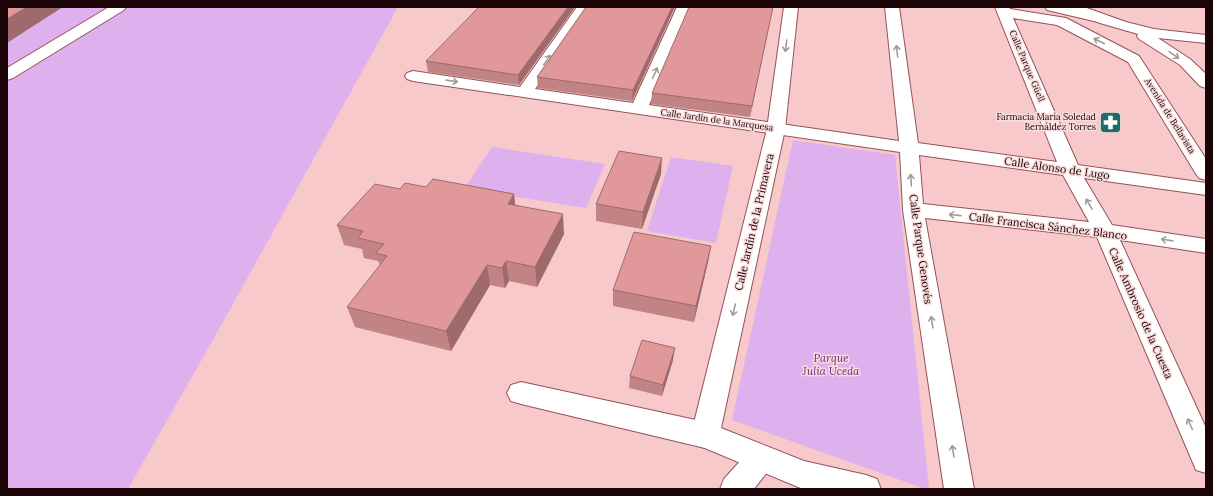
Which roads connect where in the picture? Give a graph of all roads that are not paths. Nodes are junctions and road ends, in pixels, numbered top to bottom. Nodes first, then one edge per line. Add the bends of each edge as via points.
1 (119, 7) edge
2 (584, 7) edge
3 (684, 7) edge
4 (791, 7) edge
5 (892, 7) edge
6 (1052, 7) edge
7 (1072, 7) edge
8 (1003, 9) edge
9 (1098, 18) junction
10 (1129, 28) junction
11 (1206, 39) edge
12 (418, 70) dead end
13 (7, 74) edge
14 (1206, 83) edge
15 (525, 92) junction
16 (639, 109) junction
17 (776, 129) junction
18 (909, 148) junction
19 (1070, 170) junction
20 (1206, 174) edge
21 (1206, 189) edge
22 (914, 210) junction
23 (1105, 231) junction
24 (1206, 246) edge
25 (521, 393) dead end
26 (704, 435) junction
27 (761, 458) junction
28 (1206, 460) edge
29 (735, 489) edge
30 (866, 489) edge
31 (959, 489) edge

1 - 13 street
15 -> 2 street
16 -> 3 street
4 -> 17 street, Calle Jardín de la Primavera
18 -> 5 street, Calle Parque Genovés
6 - 9 street
7 - 9 street
8 - 19 street, Calle Parque Güell
20 -> 8 street, Avenida de Bellavista via 1134,59 1061,21
9 - 10 street
10 - 11 street via 1161,35
10 -> 14 street via 1185,62
12 -> 15 street, Calle Jardín de la Marquesa
15 - 16 street, Calle Jardín de la Marquesa
16 - 17 street, Calle Jardín de la Marquesa
17 - 18 street, Calle Jardín de la Marquesa
17 -> 26 street, Calle Jardín de la Primavera
18 - 19 street, Calle Alonso de Lugo
22 -> 18 street, Calle Parque Genovés
19 - 21 street, Calle Alonso de Lugo
23 -> 19 street, Calle Ambrosio de la Cuesta
23 -> 22 street, Calle Francisca Sánchez Blanco
31 -> 22 street, Calle Parque Genovés
24 -> 23 street, Calle Francisca Sánchez Blanco
28 -> 23 street, Calle Ambrosio de la Cuesta
25 - 26 street
26 - 27 street
27 - 29 street
27 - 30 street via 803,475

